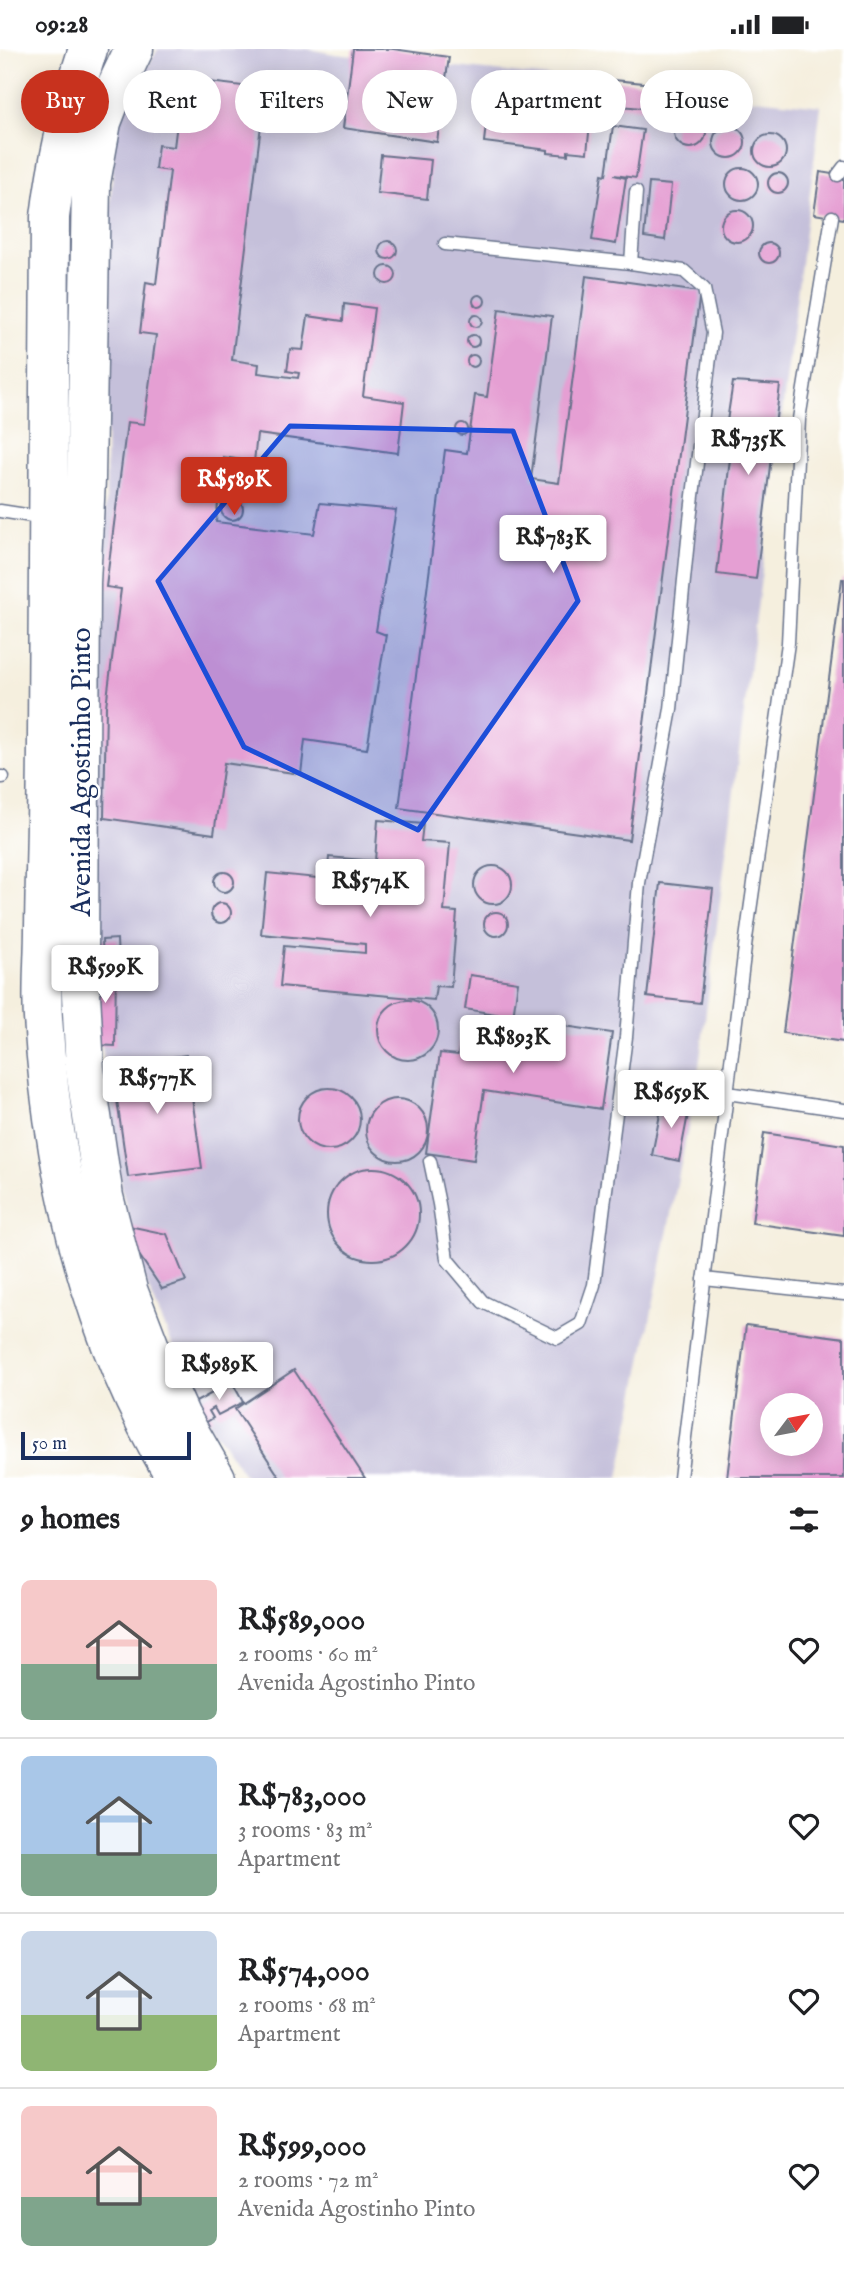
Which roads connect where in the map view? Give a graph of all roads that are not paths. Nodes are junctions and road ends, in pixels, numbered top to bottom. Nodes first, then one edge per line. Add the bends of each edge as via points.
1 (88, 49) edge
2 (134, 49) edge
3 (636, 191) dead end
4 (832, 217) dead end
5 (445, 244) dead end
6 (631, 263) junction
7 (0, 511) edge
8 (48, 518) junction
9 (727, 1093) junction
10 (844, 1110) edge
11 (430, 1161) dead end
12 (704, 1279) junction
13 (844, 1294) edge
14 (176, 1478) edge
15 (216, 1478) edge
16 (680, 1478) edge

1 - 8 main road, Avenida Agostinho Pinto via 68,110 50,217
2 - 15 main road, Avenida Agostinho Pinto via 102,122 91,183 81,596 79,955 85,1069 104,1197 128,1290 181,1417
3 - 6 lane
4 - 9 lane via 799,419 788,643
5 - 6 lane
6 - 11 lane via 684,271 704,289 713,333 671,709 639,883 626,1037 594,1285 581,1324 557,1338 483,1302 447,1259
7 - 8 lane
8 - 14 main road, Avenida Agostinho Pinto via 42,1014 52,1121 68,1202 99,1314 131,1395
9 - 10 lane
9 - 12 lane
12 - 13 lane
12 - 16 lane

